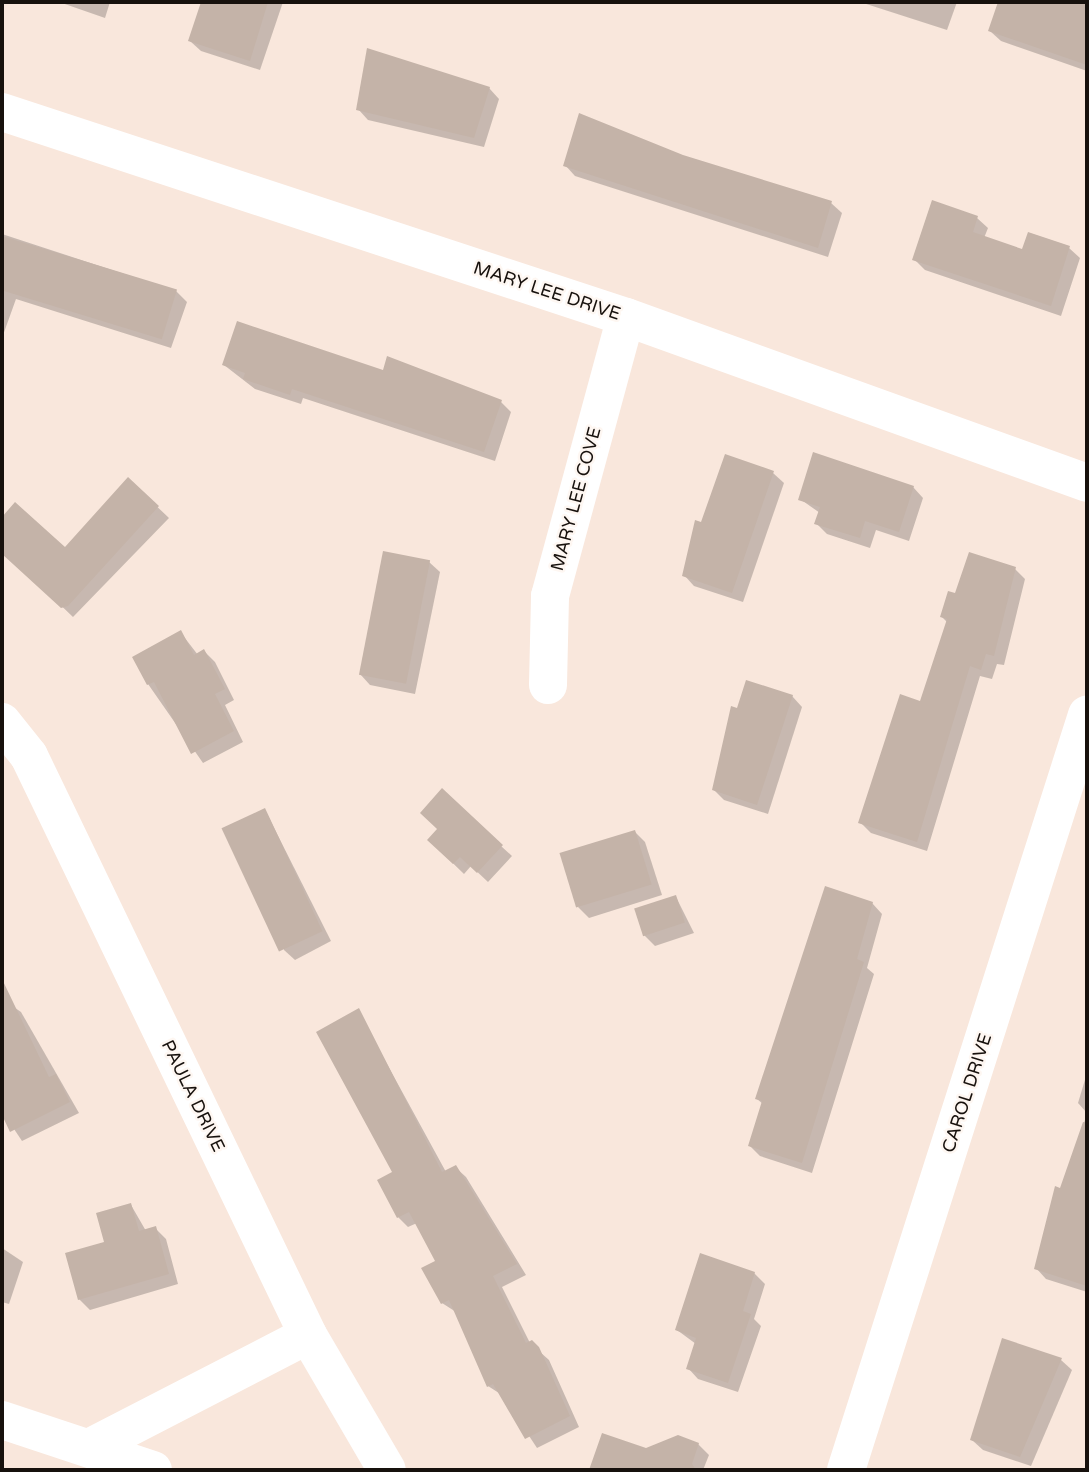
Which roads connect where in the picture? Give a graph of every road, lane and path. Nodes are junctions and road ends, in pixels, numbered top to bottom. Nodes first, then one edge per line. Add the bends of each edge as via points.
1 (2, 112) edge
2 (626, 317) junction
3 (1087, 483) edge
4 (548, 685) dead end
5 (1087, 715) edge
6 (2, 722) edge
7 (308, 1335) junction
8 (2, 1420) edge
9 (89, 1448) junction
10 (153, 1470) edge
11 (387, 1470) edge
12 (846, 1470) edge

1 - 2 street, MARY LEE DRIVE
2 - 3 street, MARY LEE DRIVE
2 - 4 street, MARY LEE COVE via 550,596
5 - 12 street, CAROL DRIVE
6 - 7 street, PAULA DRIVE via 29,756
7 - 9 street
7 - 11 street, PAULA DRIVE
8 - 9 street
9 - 10 street

